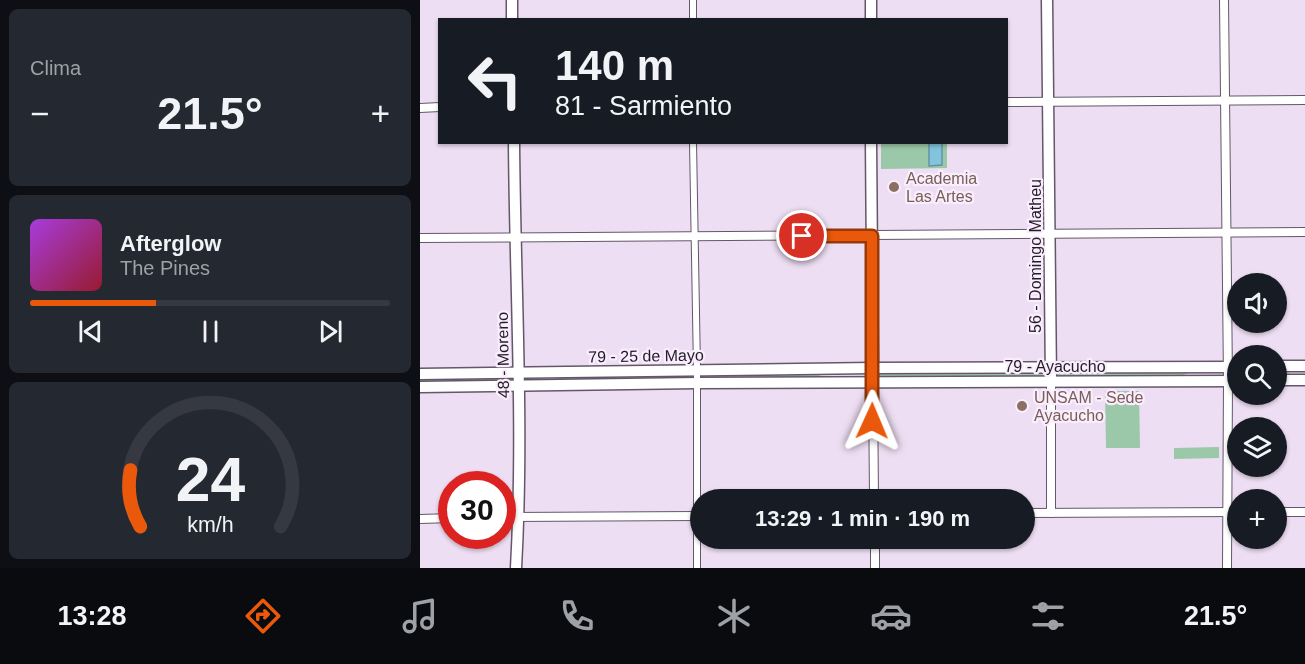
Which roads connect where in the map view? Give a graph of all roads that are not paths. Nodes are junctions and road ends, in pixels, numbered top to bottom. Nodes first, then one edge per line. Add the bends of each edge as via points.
1 (512, 0) edge
2 (693, 0) edge
3 (871, 0) edge
4 (1047, 0) edge
5 (1224, 0) edge
6 (512, 18) edge
7 (693, 18) edge
8 (871, 18) edge
9 (1305, 100) edge
10 (1224, 101) junction
11 (1008, 102) edge
12 (1049, 102) junction
13 (438, 107) edge
14 (420, 108) edge
15 (514, 144) edge
16 (693, 144) edge
17 (871, 144) edge
18 (1305, 232) edge
19 (1227, 233) junction
20 (1049, 235) junction
21 (872, 236) junction
22 (515, 237) junction
23 (695, 237) junction
24 (420, 238) edge
25 (1232, 345) edge
26 (1287, 366) edge
27 (1305, 366) edge
28 (1050, 367) junction
29 (1227, 367) edge
30 (873, 368) junction
31 (697, 370) junction
32 (518, 372) junction
33 (420, 374) edge
34 (1287, 380) edge
35 (1305, 380) edge
36 (1051, 381) junction
37 (1227, 381) edge
38 (873, 382) junction
39 (697, 383) junction
40 (518, 386) junction
41 (420, 387) edge
42 (1232, 405) edge
43 (698, 489) edge
44 (874, 489) edge
45 (1229, 489) edge
46 (1227, 512) edge
47 (1287, 512) edge
48 (1305, 512) edge
49 (1035, 513) edge
50 (1051, 513) junction
51 (690, 516) edge
52 (519, 517) junction
53 (438, 518) edge
54 (420, 519) edge
55 (697, 549) edge
56 (875, 549) edge
57 (1227, 549) edge
58 (516, 568) edge
59 (697, 568) edge
60 (875, 568) edge
61 (1227, 568) edge

1 - 6 main road
2 - 7 street
3 - 8 main road
4 - 12 main road, 56 - Domingo Matheu
5 - 10 street
9 - 10 street
10 - 12 street
10 - 19 street
11 - 12 street
12 - 20 main road, 56 - Domingo Matheu
13 - 14 street
15 - 22 main road, 48 - Moreno
16 - 23 street
17 - 21 main road
18 - 19 street
19 - 20 street
19 - 25 street
20 - 21 street
20 - 28 main road, 56 - Domingo Matheu
21 - 23 street
21 - 30 main road
22 - 23 street
22 - 24 street
22 - 32 main road, 48 - Moreno
23 - 31 street
26 - 27 main road
28 - 29 main road, 79 - Ayacucho
28 - 30 main road, 79 - Ayacucho
28 - 36 main road, 56 - Domingo Matheu
30 - 31 main road, 79 - 25 de Mayo
30 - 38 main road
31 - 32 main road, 79 - 25 de Mayo
31 - 39 street
32 - 33 main road, 79 - 25 de Mayo
32 - 40 main road, 48 - Moreno
34 - 35 main road
36 - 37 main road, 79 - Ayacucho
36 - 38 main road, 79 - Ayacucho
36 - 50 street, 56 - Domingo Matheu
38 - 39 main road, 79 - 25 de Mayo
38 - 44 street
39 - 40 main road, 79 - 25 de Mayo
39 - 43 street
40 - 41 main road, 79 - 25 de Mayo
40 - 52 main road, 48 - Moreno
42 - 45 street
46 - 50 street
47 - 48 street
49 - 50 street
51 - 52 street
52 - 58 main road, 48 - Moreno
53 - 54 street
55 - 59 street
56 - 60 street
57 - 61 street

